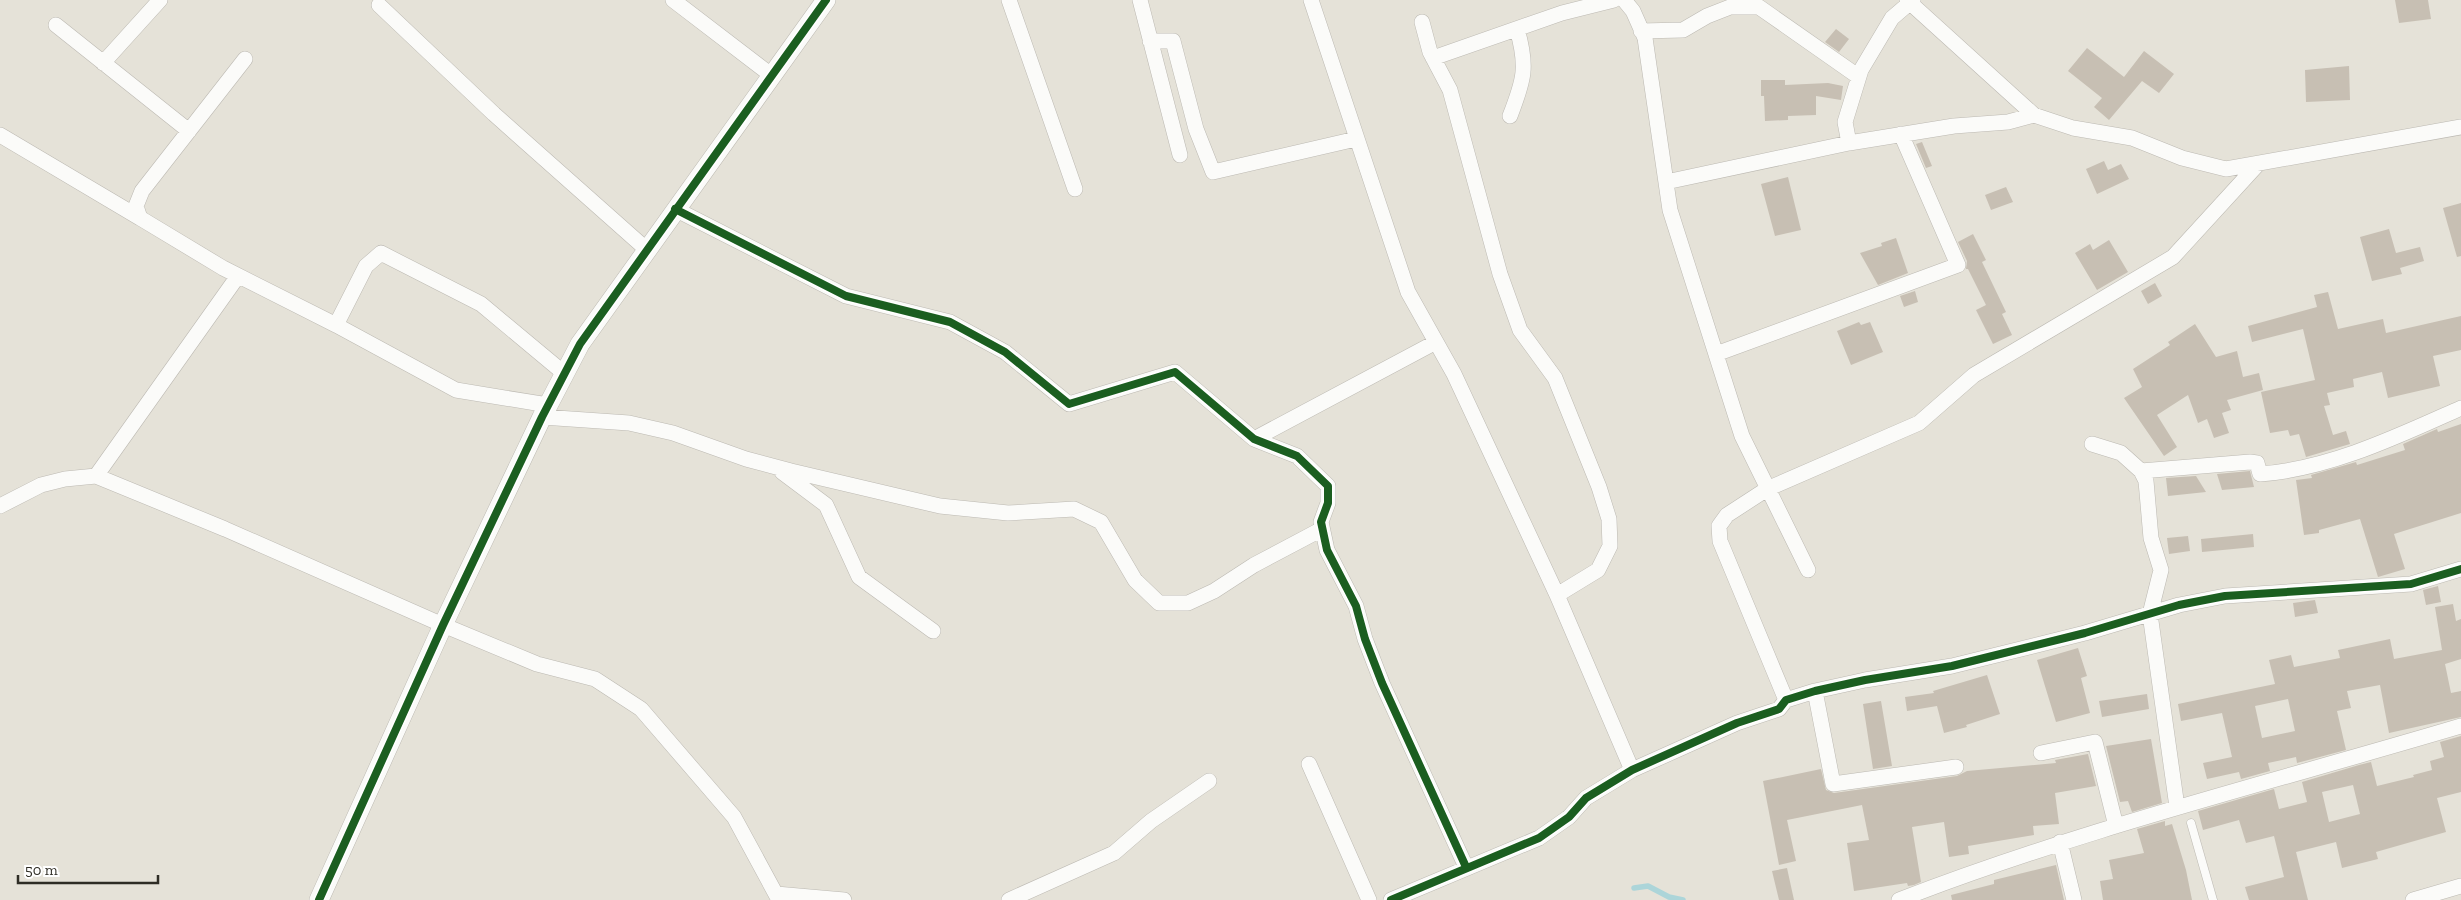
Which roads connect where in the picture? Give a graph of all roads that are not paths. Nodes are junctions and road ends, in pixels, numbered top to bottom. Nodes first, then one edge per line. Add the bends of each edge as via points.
1 (160, 0) edge
2 (673, 0) edge
3 (826, 0) edge
4 (1009, 0) edge
5 (1140, 0) edge
6 (1311, 0) edge
7 (1614, 0) edge
8 (1624, 0) edge
9 (1910, 1) edge
10 (379, 5) dead end
11 (1422, 22) dead end
12 (56, 25) dead end
13 (1517, 29) junction
14 (1642, 30) junction
15 (1150, 41) junction
16 (1433, 58) junction
17 (245, 59) dead end
18 (103, 63) junction
19 (771, 76) junction
20 (1859, 77) junction
21 (2034, 115) junction
22 (1510, 116) dead end
23 (2461, 127) edge
24 (189, 131) junction
25 (1901, 134) junction
26 (0, 135) edge
27 (1356, 139) junction
28 (1849, 143) junction
29 (1180, 155) dead end
30 (2259, 163) junction
31 (1666, 182) junction
32 (1075, 189) dead end
33 (675, 209) junction
34 (140, 218) junction
35 (646, 250) junction
36 (238, 276) junction
37 (336, 324) junction
38 (1436, 342) junction
39 (1716, 354) junction
40 (565, 374) junction
41 (2461, 408) edge
42 (545, 411) junction
43 (1254, 439) junction
44 (2092, 444) dead end
45 (775, 467) junction
46 (2140, 471) junction
47 (96, 476) junction
48 (1767, 489) junction
49 (0, 506) edge
50 (1322, 529) junction
51 (2461, 569) edge
52 (1808, 570) dead end
53 (1557, 595) junction
54 (2150, 614) junction
55 (443, 625) junction
56 (933, 631) dead end
57 (1815, 692) junction
58 (1786, 700) junction
59 (2461, 726) edge
60 (2040, 754) dead end
61 (1308, 764) dead end
62 (1956, 767) dead end
63 (1632, 770) junction
64 (1209, 781) dead end
65 (2177, 807) junction
66 (2192, 823) dead end
67 (2116, 826) junction
68 (2060, 842) junction
69 (1466, 867) junction
70 (2461, 886) edge
71 (778, 897) edge
72 (319, 900) edge
73 (844, 900) edge
74 (1009, 900) edge
75 (1369, 900) edge
76 (1391, 900) edge
77 (1899, 900) edge
78 (2074, 900) edge
79 (2213, 900) edge
80 (2413, 900) edge

1 - 18 street
2 - 19 street
3 - 19 street
4 - 32 street
5 - 15 street
6 - 27 street
7 - 13 street
8 - 14 street
9 - 20 street via 1892,18
9 - 21 street
10 - 35 street via 494,114
11 - 16 street
12 - 18 street
13 - 16 street
13 - 22 street via 1524,52 1524,81
14 - 20 street via 1682,30 1730,7 1759,7
14 - 31 street
15 - 27 street via 1173,41 1196,128 1212,172
15 - 29 street
16 - 53 street via 1450,90 1500,274 1520,330 1556,378 1609,519 1610,546 1598,570
17 - 24 street
18 - 24 street
19 - 33 street
20 - 28 street via 1845,122
21 - 25 street via 2008,122
21 - 30 street via 2073,128 2132,138 2182,158 2226,169
23 - 30 street
24 - 34 street via 142,191 136,206
25 - 28 street
25 - 39 street via 1958,265
26 - 34 street
27 - 38 street via 1408,292
28 - 31 street
30 - 48 street via 2173,257 1974,375 1919,423
31 - 39 street via 1670,210
33 - 35 street
33 - 43 street via 846,296 950,322 1006,352 1069,404 1175,372
34 - 36 street
35 - 40 street via 580,344
36 - 37 street
36 - 47 street
37 - 40 street via 366,266 381,253 481,304
37 - 42 street via 456,390
38 - 43 street
38 - 53 street
39 - 48 street via 1742,436
40 - 42 street
41 - 46 street via 2368,447 2286,472 2260,474 2257,462
42 - 45 street via 673,433
42 - 55 street
43 - 50 street via 1297,456 1328,486
44 - 46 street via 2121,453
45 - 50 street via 940,506 1008,513 1074,509 1101,522 1134,580 1159,603 1188,603
45 - 56 street via 826,505 859,577
46 - 54 street via 2146,481 2151,538 2161,570
47 - 49 street via 41,485
47 - 55 street
48 - 52 street
48 - 58 street via 1727,515 1719,526 1720,541
50 - 69 street via 1327,550 1356,606 1382,683
51 - 54 street via 2411,584 2225,596
53 - 63 street
54 - 57 street via 2085,634 1952,666
54 - 65 street
55 - 71 street via 537,664 595,679 641,709 734,817
55 - 72 street
57 - 58 street
57 - 62 street via 1833,784
58 - 63 street via 1779,709 1738,723
59 - 65 street
60 - 67 street via 2095,742
61 - 75 street
63 - 69 street via 1586,798 1570,817 1539,838
64 - 74 street via 1151,821 1114,853
65 - 67 street
66 - 79 lane
67 - 68 street
68 - 77 street
68 - 78 street
69 - 76 street
70 - 80 street
71 - 73 street

